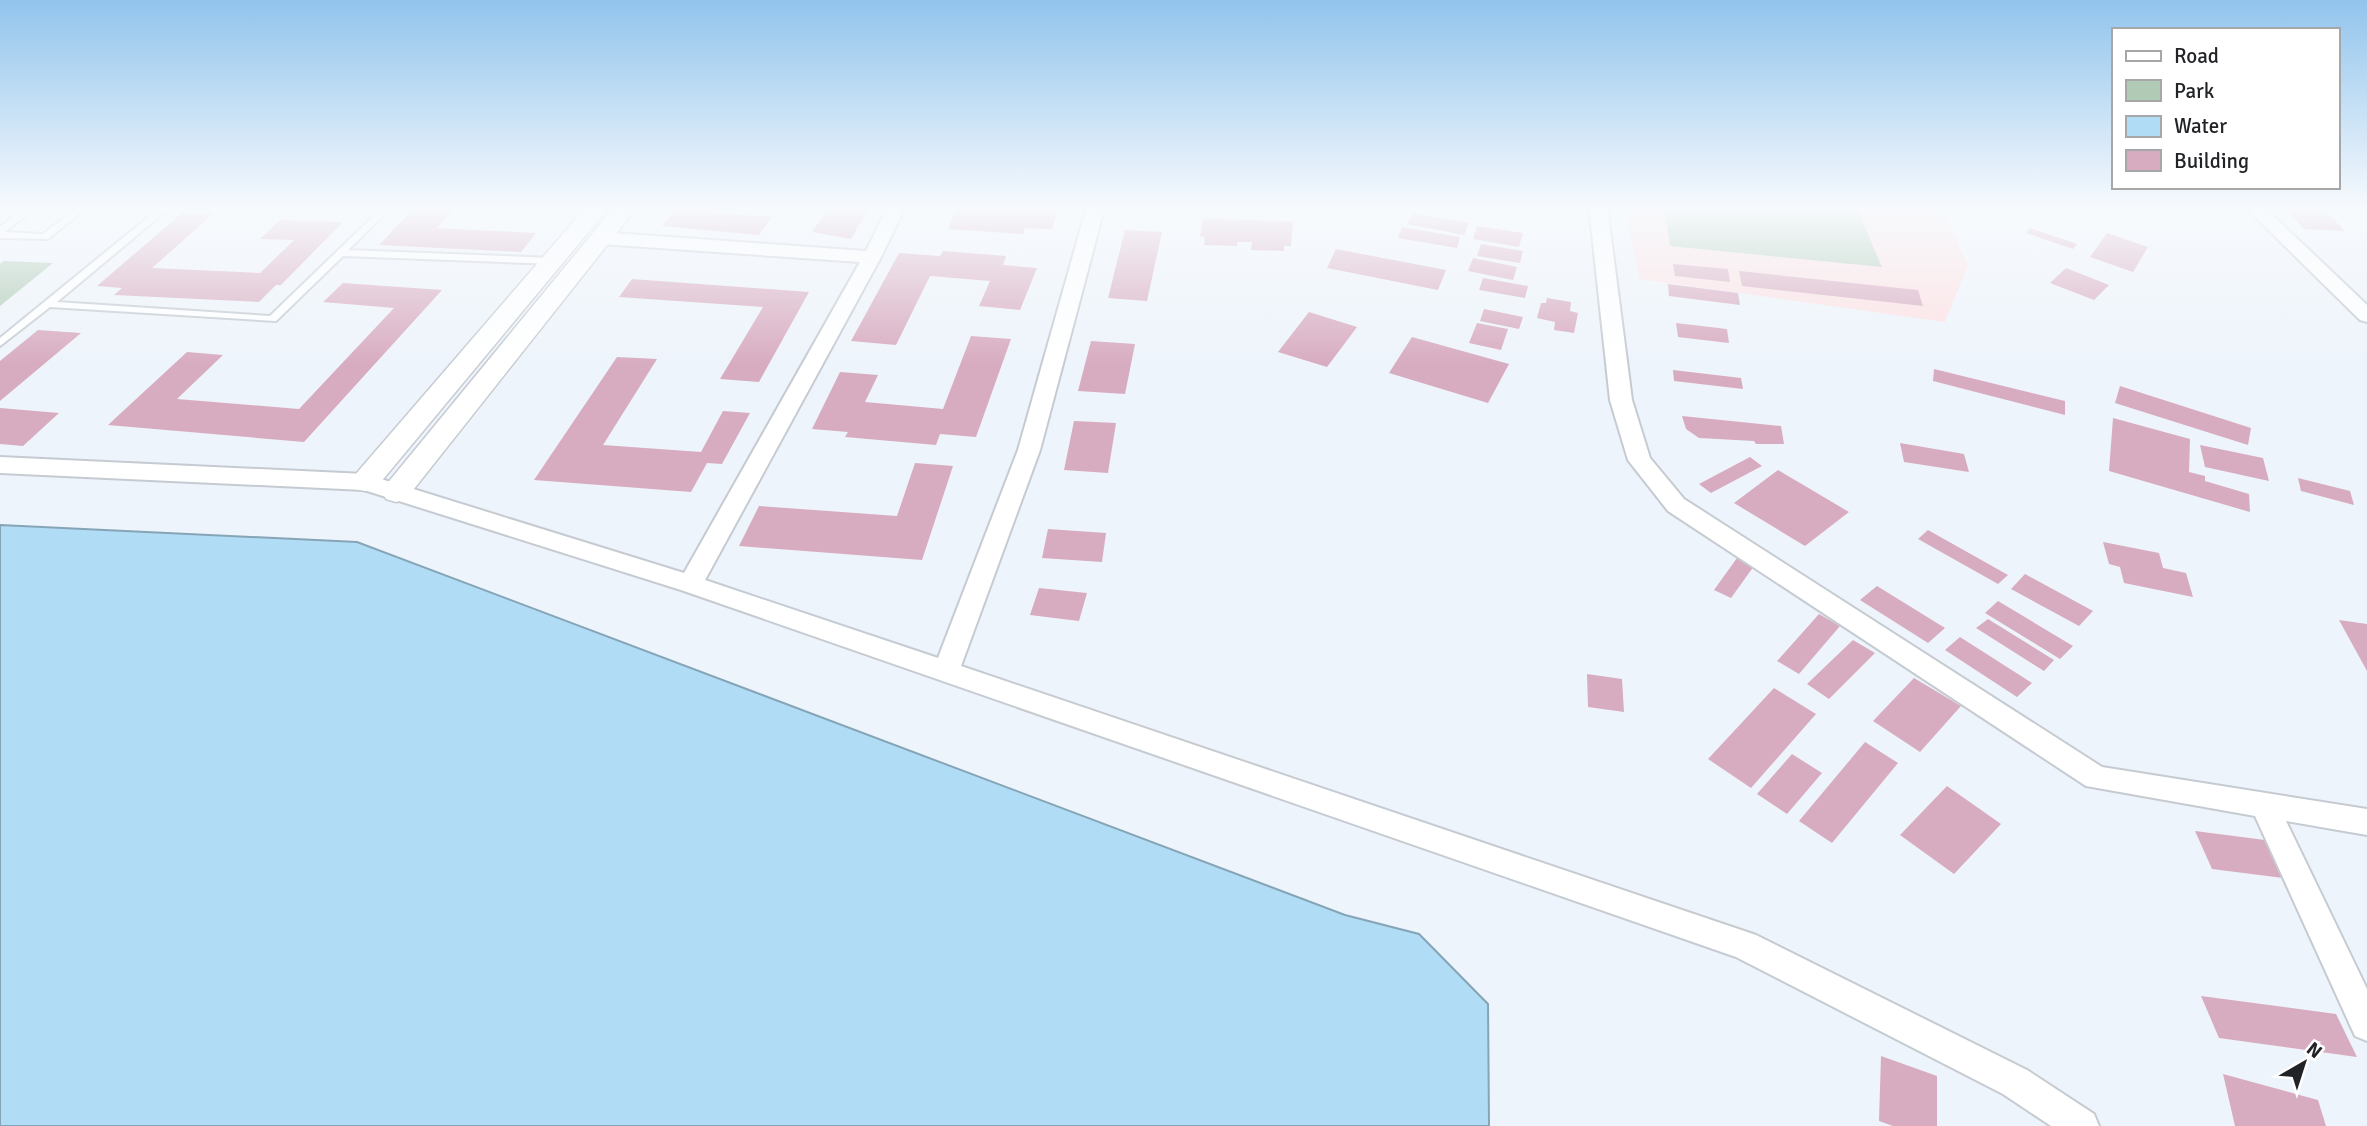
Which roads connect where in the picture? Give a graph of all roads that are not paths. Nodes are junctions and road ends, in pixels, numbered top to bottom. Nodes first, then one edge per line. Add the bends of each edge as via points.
1 (104, 259) edge
2 (335, 259) edge
3 (489, 259) edge
4 (557, 259) edge
5 (584, 259) edge
6 (871, 259) edge
7 (1082, 259) edge
8 (1604, 259) edge
9 (2307, 259) edge
10 (555, 261) junction
11 (48, 304) junction
12 (2367, 316) edge
13 (0, 343) edge
14 (0, 466) edge
15 (365, 482) junction
16 (396, 492) junction
17 (690, 584) junction
18 (946, 671) junction
19 (2264, 805) junction
20 (2367, 822) edge
21 (2367, 1025) edge
22 (2082, 1126) edge

1 - 11 lane
2 - 11 lane via 272,319
3 - 10 lane
4 - 10 street
5 - 16 street
6 - 17 street
7 - 18 street via 1029,450
8 - 19 street via 1621,400 1639,460 1676,505 2096,778
9 - 12 street
10 - 15 street
11 - 13 lane
14 - 15 street
15 - 16 street
16 - 17 street
17 - 18 street
18 - 22 street via 1745,945 2015,1082
19 - 20 street
19 - 21 street

